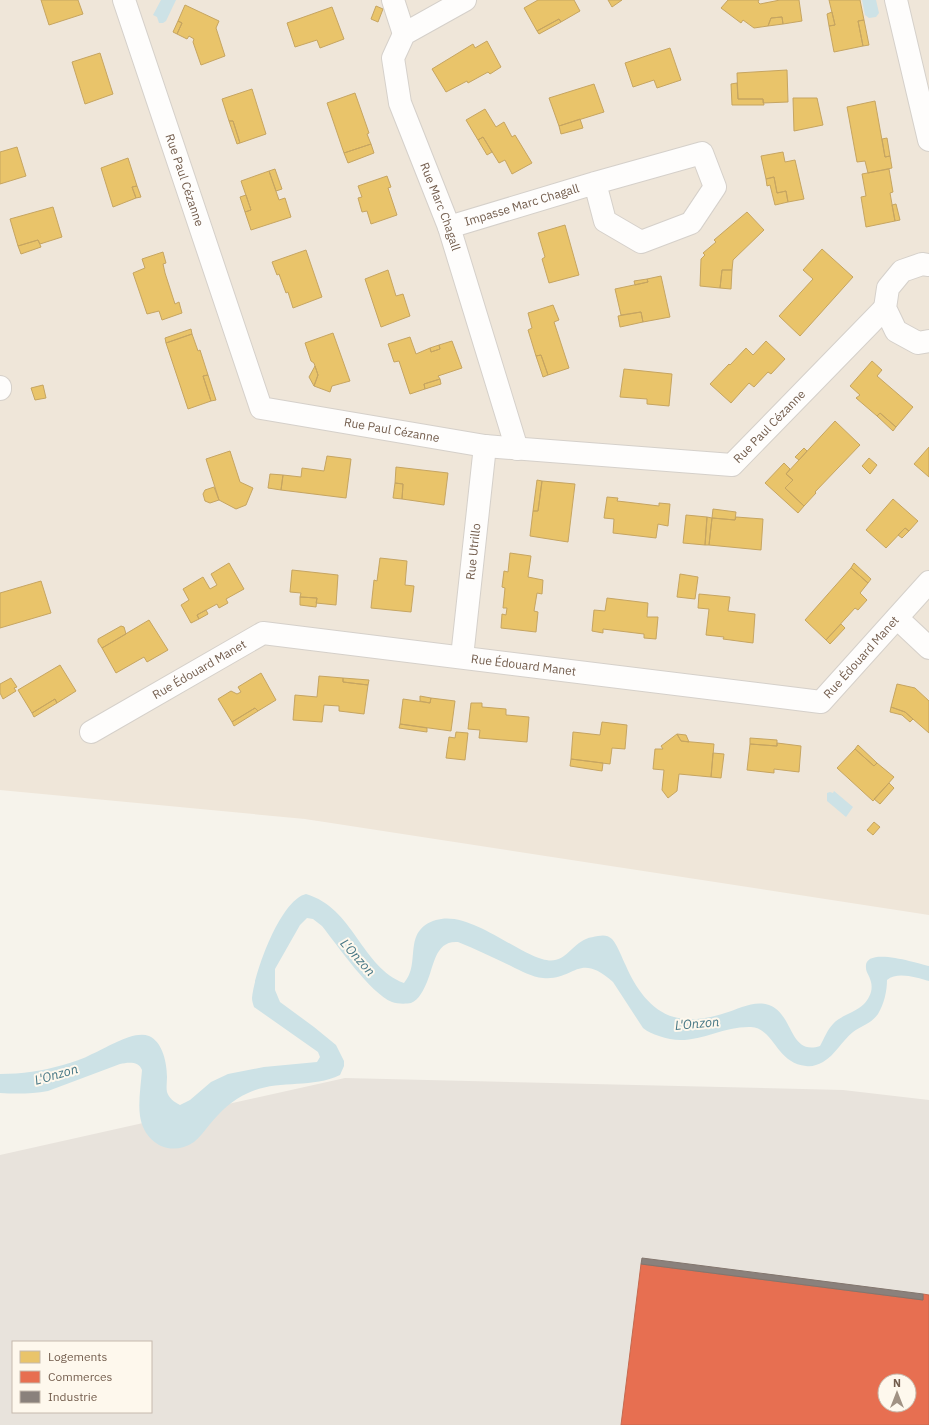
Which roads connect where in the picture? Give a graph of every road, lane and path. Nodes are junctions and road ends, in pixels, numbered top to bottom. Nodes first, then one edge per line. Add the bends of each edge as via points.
1 (124, 0) edge
2 (393, 0) edge
3 (465, 0) edge
4 (896, 0) edge
5 (404, 34) junction
6 (929, 140) edge
7 (595, 183) junction
8 (449, 227) junction
9 (929, 265) edge
10 (885, 308) junction
11 (929, 341) edge
12 (485, 446) junction
13 (517, 448) junction
14 (929, 582) edge
15 (897, 618) junction
16 (929, 648) edge
17 (462, 657) junction
18 (91, 732) dead end

1 - 12 street, Rue Paul Cézanne via 261,408
2 - 5 street
3 - 5 street
4 - 6 street
5 - 8 street, Rue Marc Chagall via 392,58 400,104
7 - 7 street, Impasse Marc Chagall via 702,153 715,187 691,223 641,242 605,221
7 - 8 street, Impasse Marc Chagall
8 - 13 street, Rue Marc Chagall
9 - 10 street via 922,264 902,271 888,288
10 - 11 street via 896,331 918,343
10 - 13 street, Rue Paul Cézanne via 732,465
12 - 13 street, Rue Paul Cézanne
12 - 17 street, Rue Utrillo
14 - 15 street, Rue Édouard Manet
15 - 16 street
15 - 17 street, Rue Édouard Manet via 821,702
17 - 18 street, Rue Édouard Manet via 263,633

